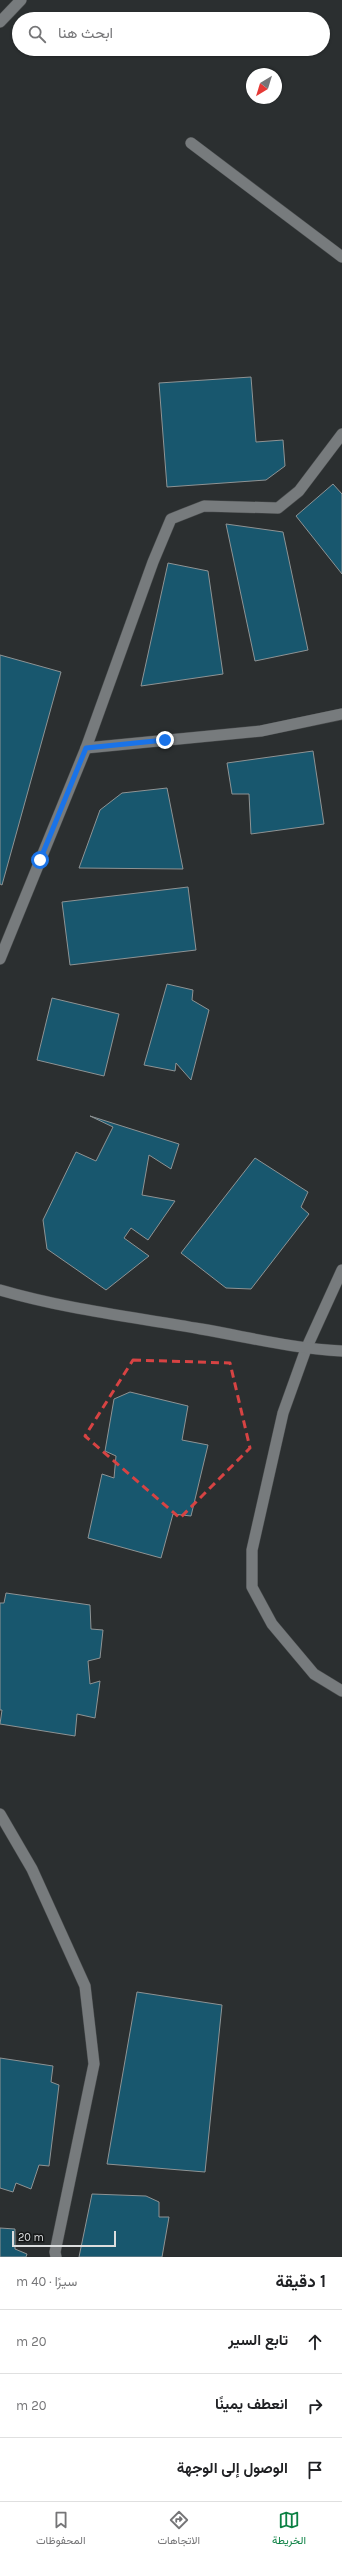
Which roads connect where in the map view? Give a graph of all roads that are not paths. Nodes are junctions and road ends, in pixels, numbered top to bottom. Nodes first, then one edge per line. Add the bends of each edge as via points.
1 (22, 0) edge
2 (0, 22) edge
3 (191, 143) dead end
4 (342, 257) edge
5 (342, 434) edge
6 (342, 714) edge
7 (86, 748) junction
8 (0, 959) edge
9 (342, 1270) edge
10 (0, 1290) edge
11 (306, 1349) junction
12 (342, 1351) edge
13 (342, 1691) edge
14 (0, 1814) edge
15 (56, 2257) edge

1 - 2 street
3 - 4 street
5 - 7 street via 299,491 278,508 204,506 171,519
6 - 7 street via 261,731
7 - 8 street
9 - 11 street
10 - 11 street via 38,1301
11 - 12 street
11 - 13 street via 283,1413 275,1445 252,1550 252,1587 272,1624 314,1674
14 - 15 street via 32,1869 85,1986 94,2064

